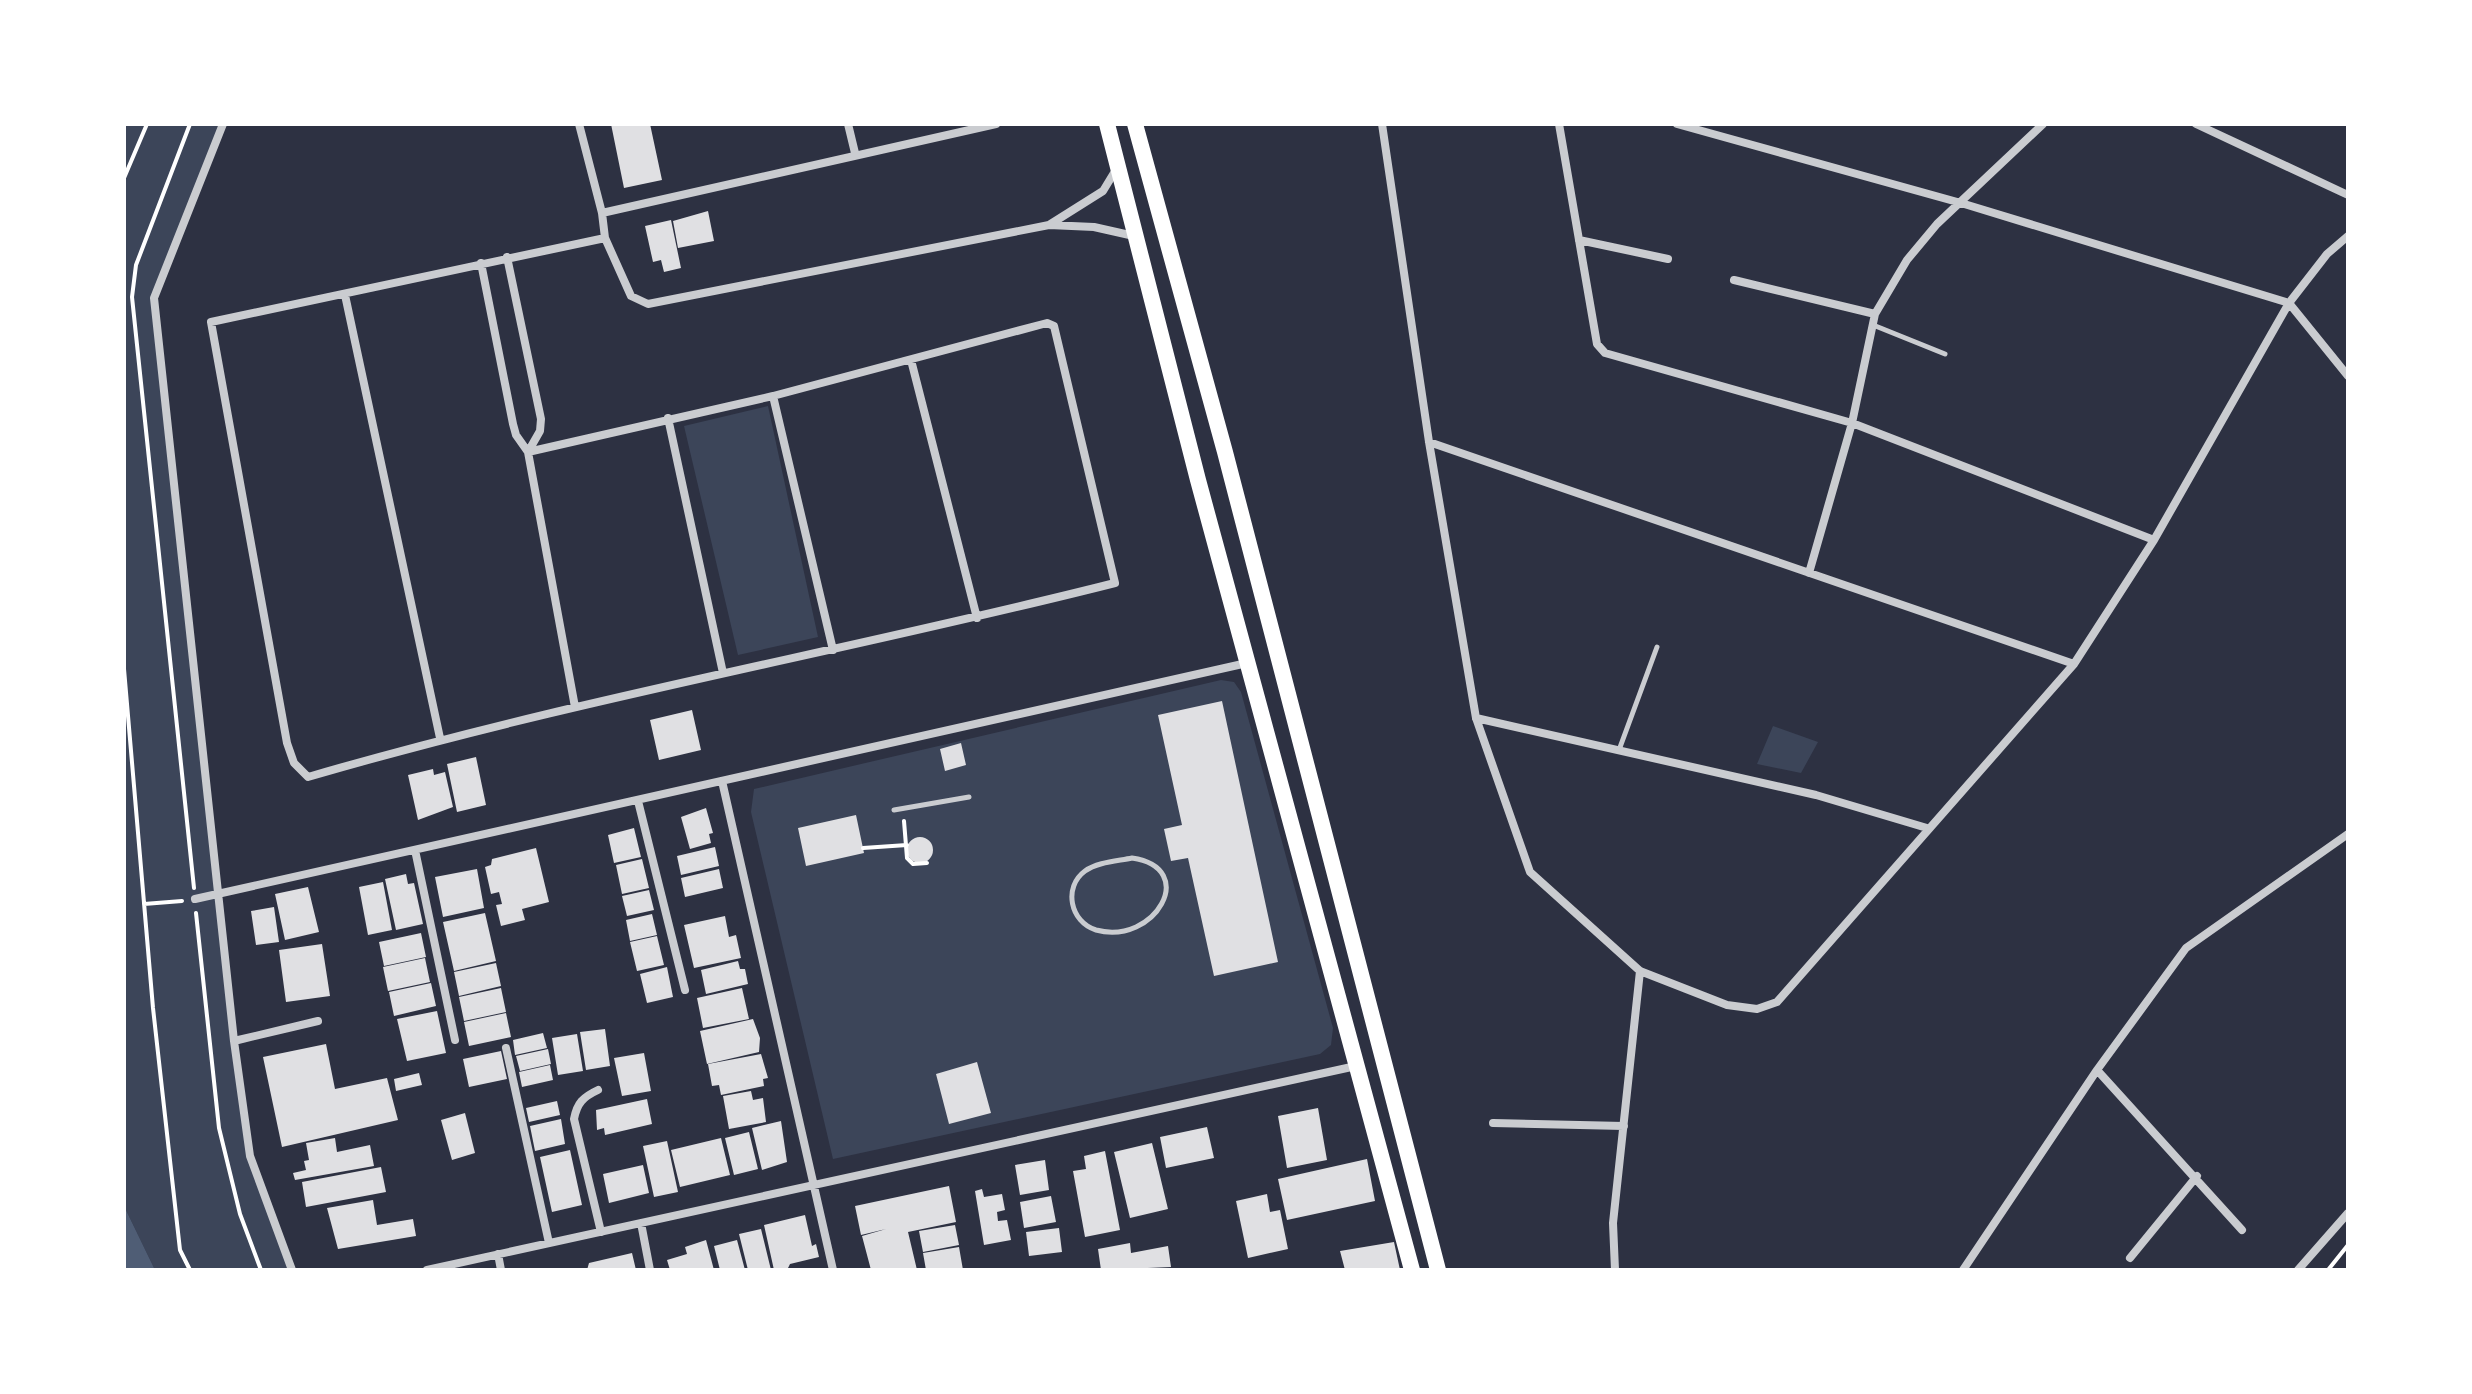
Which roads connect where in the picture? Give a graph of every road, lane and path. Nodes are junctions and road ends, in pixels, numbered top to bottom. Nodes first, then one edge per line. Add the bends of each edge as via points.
1 (147, 124) edge
2 (223, 124) edge
3 (579, 124) edge
4 (848, 124) edge
5 (996, 124) edge
6 (1107, 124) edge
7 (1135, 124) edge
8 (1382, 124) edge
9 (1559, 124) edge
10 (1677, 124) edge
11 (2043, 124) edge
12 (2196, 124) edge
13 (855, 153) junction
14 (1118, 166) junction
15 (124, 178) edge
16 (2348, 195) edge
17 (1961, 203) junction
18 (602, 213) junction
19 (1049, 225) junction
20 (1137, 236) junction
21 (2348, 236) edge
22 (605, 238) junction
23 (1579, 240) junction
24 (507, 257) junction
25 (1668, 259) dead end
26 (481, 263) junction
27 (1734, 280) dead end
28 (345, 295) junction
29 (2289, 303) junction
30 (1875, 314) junction
31 (1873, 325) junction
32 (1945, 354) dead end
33 (911, 360) junction
34 (2348, 376) edge
35 (773, 396) junction
36 (668, 418) junction
37 (1852, 423) junction
38 (1429, 442) junction
39 (528, 452) junction
40 (2154, 540) junction
41 (1809, 573) junction
42 (977, 618) junction
43 (1657, 647) dead end
44 (833, 650) junction
45 (1248, 662) junction
46 (2074, 664) junction
47 (124, 669) edge
48 (723, 673) junction
49 (575, 707) junction
50 (1476, 718) junction
51 (440, 738) junction
52 (1619, 750) junction
53 (722, 781) junction
54 (969, 797) dead end
55 (638, 801) junction
56 (894, 810) dead end
57 (904, 820) dead end
58 (1927, 828) junction
59 (2348, 834) edge
60 (907, 845) junction
61 (863, 848) dead end
62 (415, 850) junction
63 (927, 863) dead end
64 (1104, 864) joint
65 (218, 894) junction
66 (195, 899) joint
67 (144, 904) junction
68 (1640, 971) junction
69 (685, 990) dead end
70 (318, 1021) dead end
71 (455, 1040) dead end
72 (234, 1041) junction
73 (506, 1048) dead end
74 (1358, 1065) junction
75 (2097, 1070) junction
76 (598, 1090) dead end
77 (1493, 1123) dead end
78 (1624, 1126) junction
79 (2197, 1176) junction
80 (814, 1185) junction
81 (2348, 1213) edge
82 (641, 1223) junction
83 (2242, 1230) dead end
84 (601, 1232) junction
85 (549, 1243) junction
86 (2348, 1245) edge
87 (498, 1254) junction
88 (2130, 1258) dead end
89 (190, 1270) edge
90 (292, 1270) edge
91 (427, 1270) edge
92 (501, 1270) edge
93 (650, 1270) edge
94 (833, 1270) edge
95 (1412, 1270) edge
96 (1438, 1270) edge
97 (1615, 1270) edge
98 (1963, 1270) edge
99 (2298, 1270) edge
100 (2328, 1270) edge

1 - 15 path
2 - 65 street via 154,298
3 - 18 street
4 - 13 street
5 - 13 street
6 - 14 main road
7 - 96 main road
8 - 38 street
9 - 23 street
10 - 17 street
11 - 17 street
12 - 16 street
13 - 18 street
14 - 19 street via 1103,191
14 - 20 main road
17 - 29 street
17 - 30 street via 1907,260
18 - 22 street
19 - 20 street
19 - 22 street via 648,304 631,296
20 - 45 main road
21 - 29 street
22 - 24 street
23 - 25 street
23 - 37 street via 1597,344 1605,353
24 - 26 street
24 - 39 street via 541,419
26 - 28 street
26 - 39 street via 513,424
27 - 30 street
28 - 51 street
28 - 51 street via 211,322 287,743 294,763 308,777
29 - 34 street
29 - 40 street
30 - 31 street
31 - 32 lane
31 - 37 street
33 - 35 street
33 - 42 street
33 - 42 street via 1047,323 1054,326 1115,583
35 - 36 street
35 - 44 street
36 - 39 street
36 - 48 street
37 - 40 street
37 - 41 street
38 - 41 street
38 - 50 street
39 - 49 street
40 - 46 street
41 - 46 street
42 - 44 street
43 - 52 lane
44 - 48 street
45 - 53 street
45 - 74 main road
46 - 58 street
47 - 67 path
48 - 49 street
49 - 51 street
50 - 52 street
50 - 68 street via 1530,872
52 - 58 street via 1816,795
53 - 55 street
53 - 80 street
54 - 56 lane
55 - 62 street
55 - 69 street
57 - 60 path
58 - 68 street via 1777,1002 1757,1009 1727,1005
59 - 75 street via 2186,948
60 - 61 path
60 - 63 path via 909,861
62 - 65 street
62 - 71 street
64 - 64 lane via 1085,871 1073,887 1080,920 1099,931 1111,930 1139,925 1158,913 1166,892 1159,871 1142,860
65 - 66 street
65 - 72 street
66 - 67 path
67 - 89 path via 180,1250
68 - 78 street
70 - 72 street
72 - 90 street via 250,1156
73 - 85 street
74 - 80 street
74 - 95 main road
75 - 79 street
75 - 98 street
76 - 84 street via 576,1106 574,1119
77 - 78 street
78 - 97 street via 1613,1223
79 - 83 street
79 - 88 street
80 - 82 street
80 - 94 street
81 - 99 street
82 - 84 street
82 - 93 street
84 - 85 street
85 - 87 street
86 - 100 path
87 - 91 street
87 - 92 street

